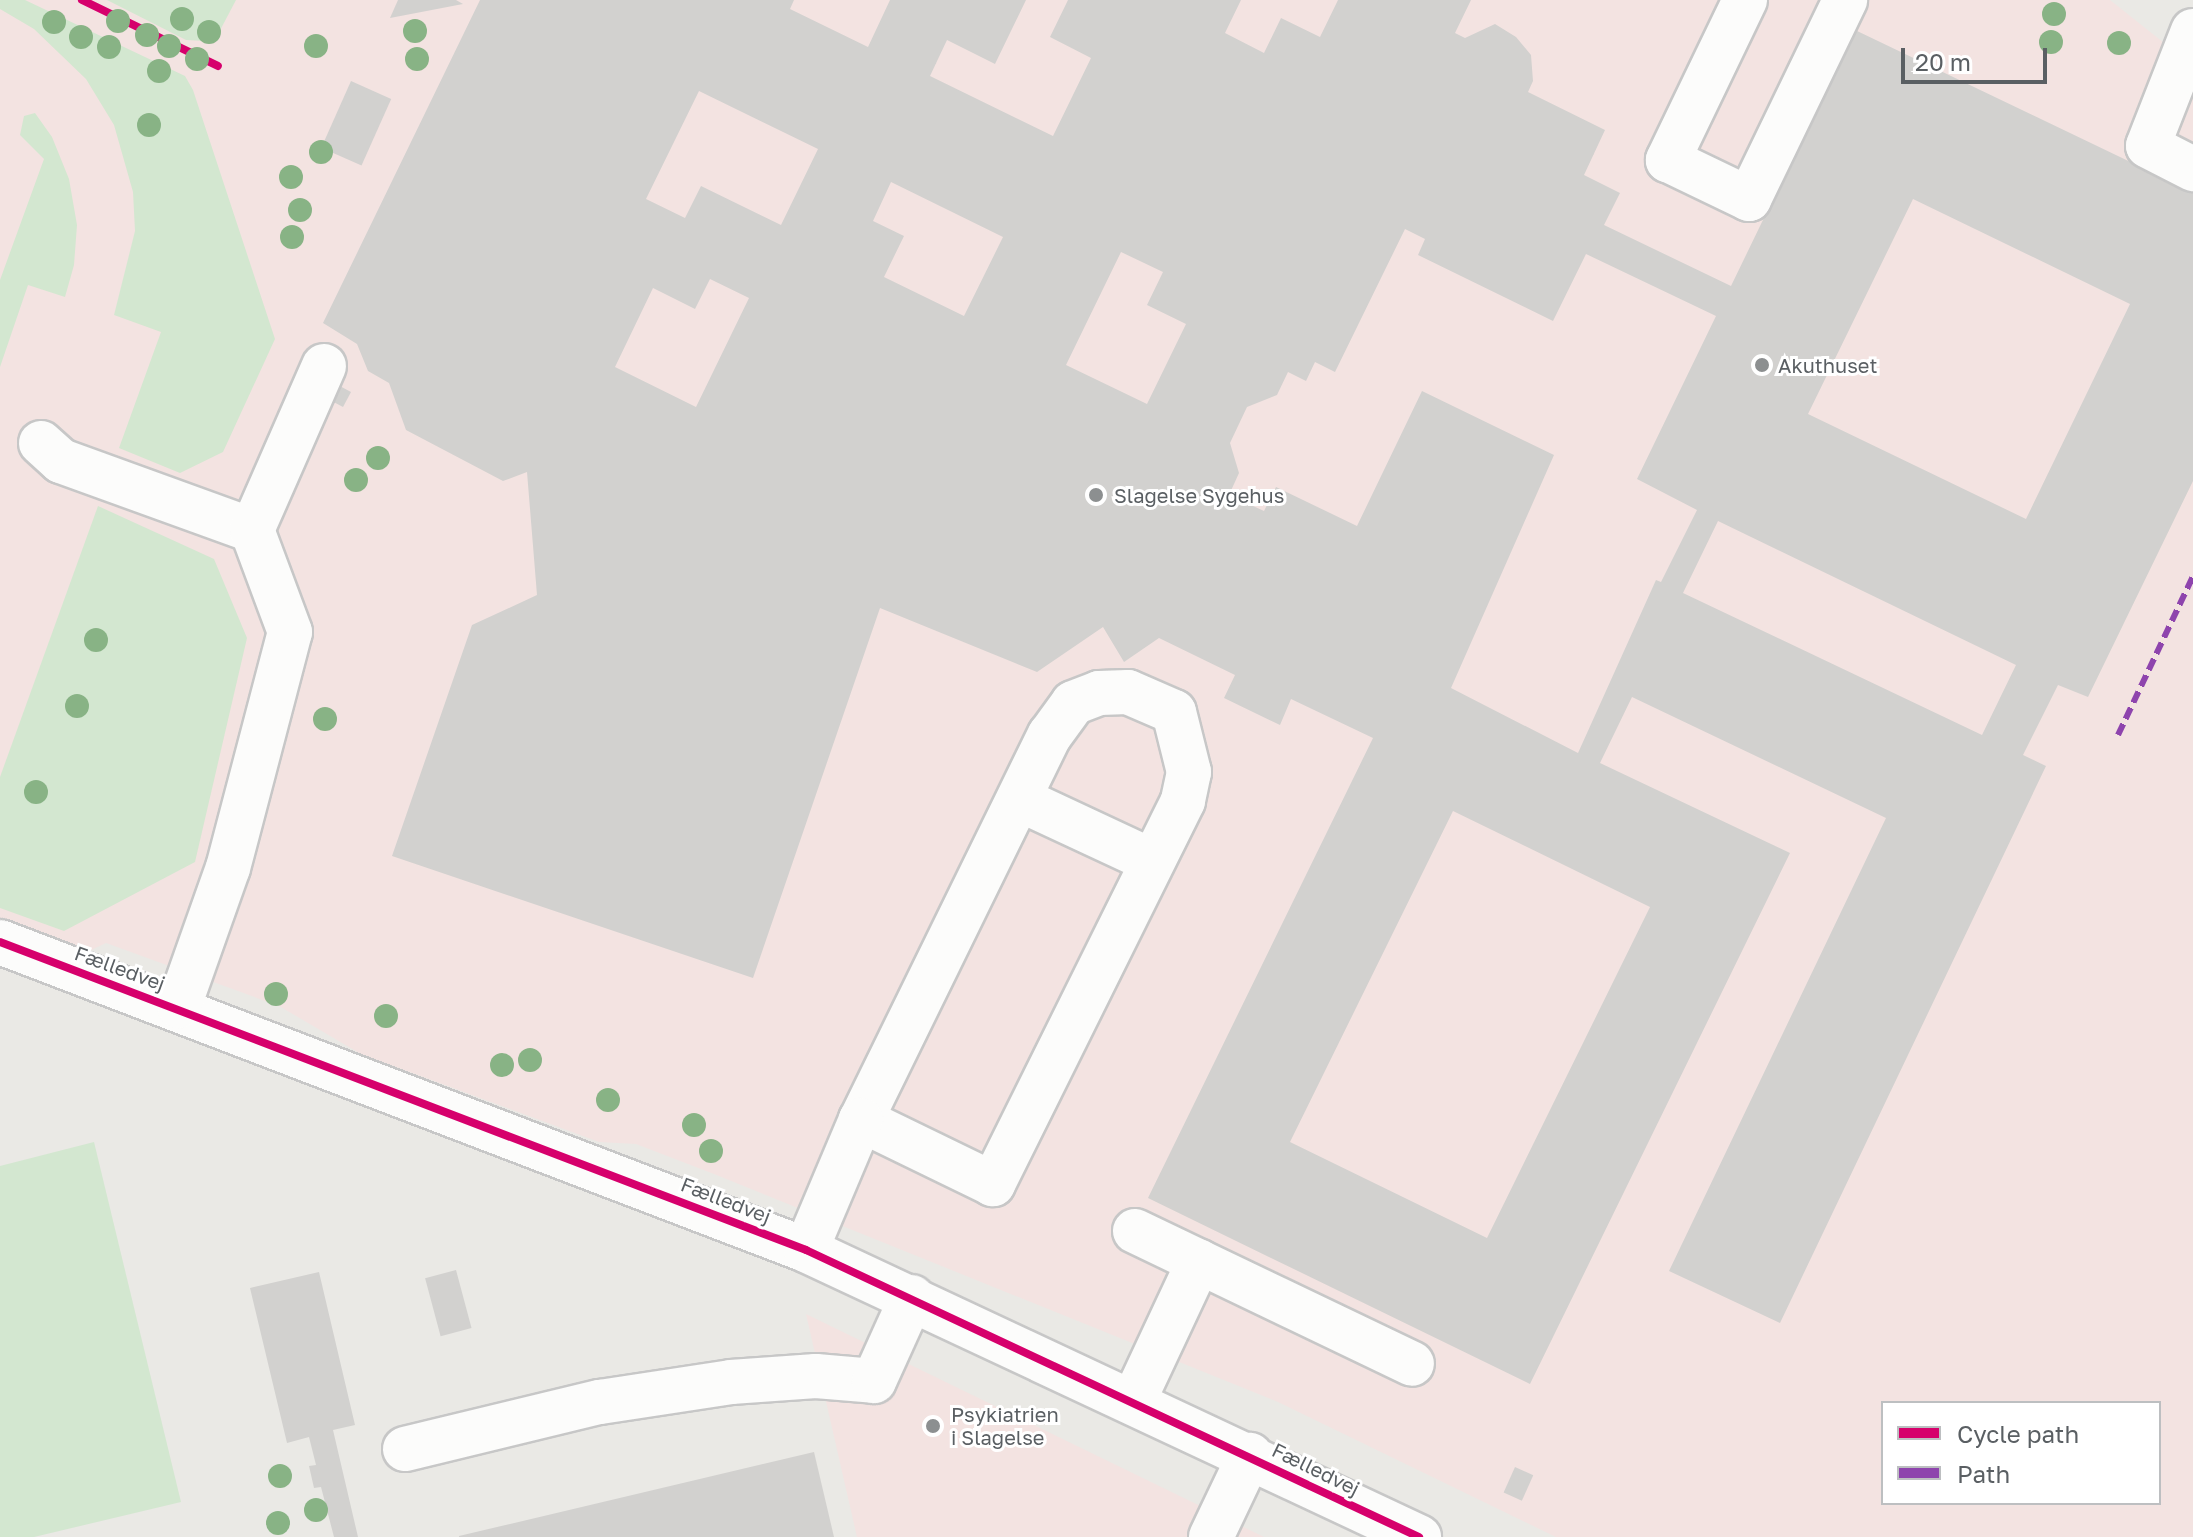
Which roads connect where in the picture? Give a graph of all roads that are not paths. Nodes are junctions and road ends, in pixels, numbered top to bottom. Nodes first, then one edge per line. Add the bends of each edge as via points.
1 (1745, 0) edge
2 (1845, 0) edge
3 (2175, 0) edge
4 (2193, 14) edge
5 (2193, 31) edge
6 (2193, 169) edge
7 (324, 366) dead end
8 (41, 443) dead end
9 (252, 530) junction
10 (1019, 799) junction
11 (1152, 861) junction
12 (0, 942) edge
13 (179, 1006) junction
14 (861, 1120) junction
15 (1135, 1231) dead end
16 (806, 1250) junction
17 (1199, 1261) junction
18 (912, 1297) junction
19 (1412, 1364) dead end
20 (1134, 1400) junction
21 (405, 1449) dead end
22 (1250, 1455) junction
23 (1211, 1537) edge
24 (1419, 1537) edge

1 - 2 street via 1668,160 1749,199
3 - 4 street
5 - 6 street via 2148,146
7 - 9 street
8 - 9 street via 61,461
9 - 13 street via 290,632 228,868
10 - 11 street
10 - 11 street via 1050,735 1073,703 1109,692 1151,698 1174,712 1189,772 1183,801
10 - 14 street
11 - 14 street via 993,1184
12 - 13 street, Fælledvej
13 - 16 street, Fælledvej
14 - 16 street
15 - 17 street
16 - 18 street, Fælledvej
17 - 19 street
17 - 20 street
18 - 20 street, Fælledvej
18 - 21 street via 874,1381 816,1376 731,1382 600,1402
20 - 22 street, Fælledvej
22 - 23 street
22 - 24 street, Fælledvej

